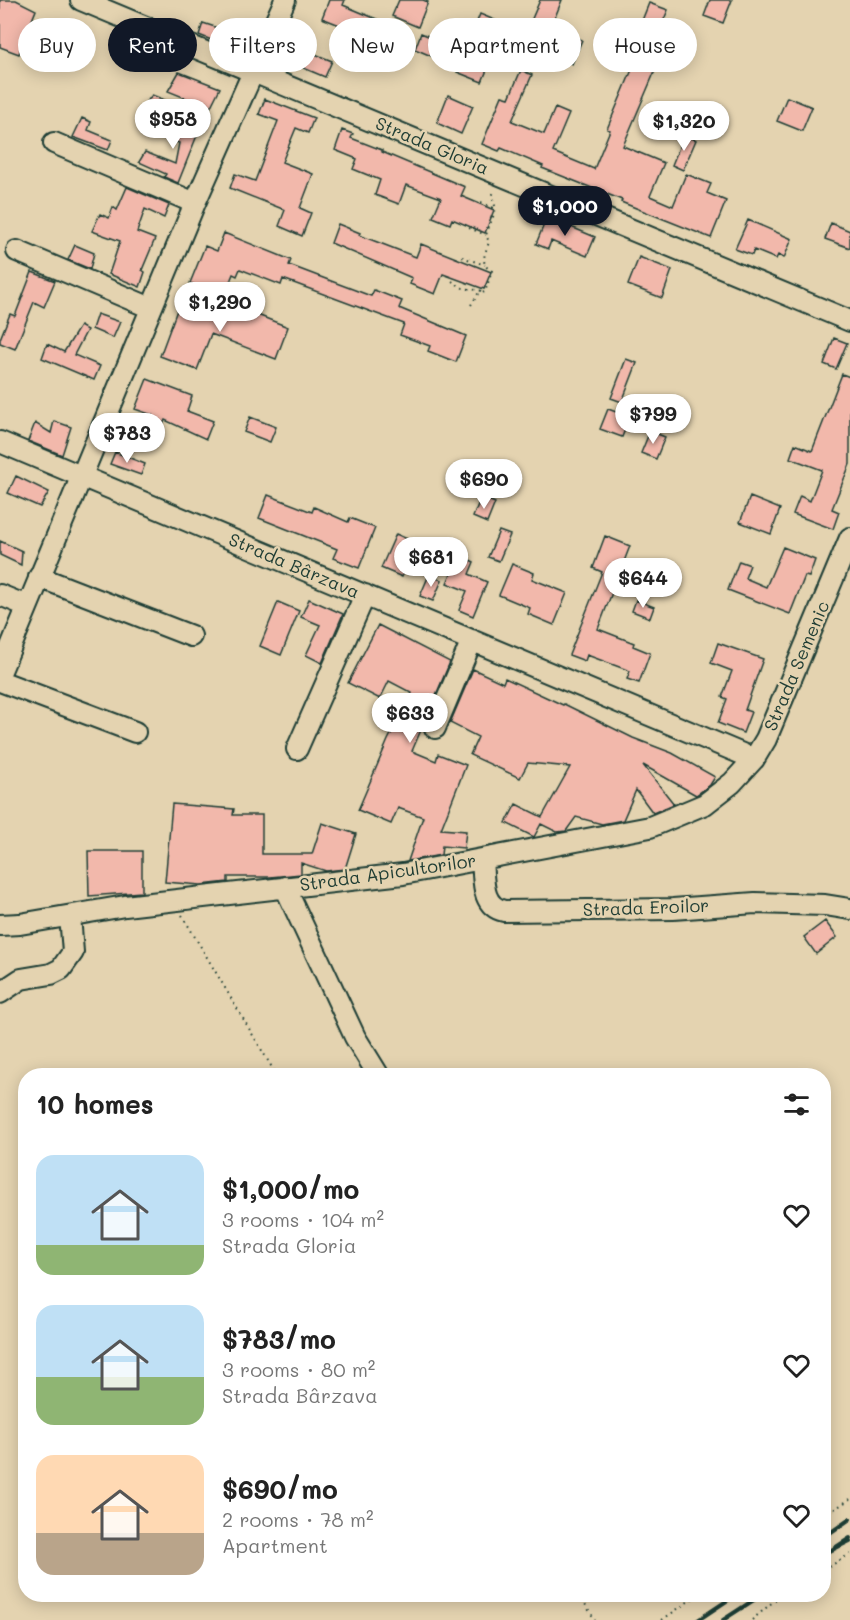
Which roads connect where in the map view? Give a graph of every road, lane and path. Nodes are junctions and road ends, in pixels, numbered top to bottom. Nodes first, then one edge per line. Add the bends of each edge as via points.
1 (81, 0) edge
2 (285, 0) edge
3 (278, 18) edge
4 (209, 53) edge
5 (255, 72) joint
6 (54, 143) dead end
7 (500, 175) junction
8 (195, 202) junction
9 (480, 202) dead end
10 (496, 209) junction
11 (469, 228) dead end
12 (486, 235) junction
13 (17, 251) dead end
14 (462, 257) dead end
15 (484, 265) junction
16 (452, 281) dead end
17 (485, 292) junction
18 (471, 305) dead end
19 (152, 308) junction
20 (850, 321) edge
21 (0, 442) edge
22 (81, 476) junction
23 (850, 538) edge
24 (845, 562) edge
25 (39, 577) junction
26 (0, 595) edge
27 (365, 595) junction
28 (27, 606) junction
29 (191, 636) dead end
30 (472, 640) junction
31 (0, 674) edge
32 (0, 681) edge
33 (435, 728) dead end
34 (135, 732) dead end
35 (297, 749) dead end
36 (754, 759) junction
37 (482, 860) junction
38 (285, 887) junction
39 (175, 900) junction
40 (849, 911) edge
41 (70, 916) junction
42 (0, 925) edge
43 (0, 993) edge
44 (272, 1068) edge
45 (374, 1068) edge
46 (850, 1499) edge
47 (831, 1511) edge
48 (850, 1554) edge
49 (831, 1566) edge
50 (584, 1602) edge
51 (688, 1602) edge
52 (773, 1602) edge
53 (595, 1620) edge
54 (662, 1620) edge
55 (752, 1620) edge

1 - 4 street, Strada Gloria
2 - 3 street
5 - 7 street, Strada Gloria
5 - 8 street
6 - 8 street
7 - 10 path via 492,196
7 - 20 street, Strada Gloria
8 - 19 street
9 - 10 path
10 - 12 path
11 - 12 path
12 - 15 path via 489,242
13 - 19 street
14 - 15 path
15 - 17 path via 492,271
16 - 17 path via 463,288
17 - 18 path via 478,294
19 - 22 street
21 - 22 street, Strada Bârzava
22 - 25 street
22 - 27 street, Strada Bârzava
23 - 24 street, Strada Semenic
24 - 36 street, Strada Semenic
25 - 28 street
25 - 29 street
26 - 28 street
27 - 30 street, Strada Bârzava
27 - 35 street
28 - 31 street
30 - 33 street
30 - 36 street, Strada Bârzava
32 - 34 street
36 - 37 street, Strada Apicultorilor via 705,804 650,827
37 - 38 street, Strada Apicultorilor via 403,874
37 - 40 street, Strada Eroilor via 486,898 495,909 504,911 673,909 754,903 825,905
38 - 39 street, Strada Apicultorilor
38 - 45 street via 355,1037
39 - 41 street, Strada Apicultorilor
39 - 44 path
41 - 42 street, Strada Apicultorilor
41 - 43 street via 73,951 61,969 21,979
46 - 47 path
48 - 49 path
50 - 53 path
51 - 54 path
52 - 55 path

